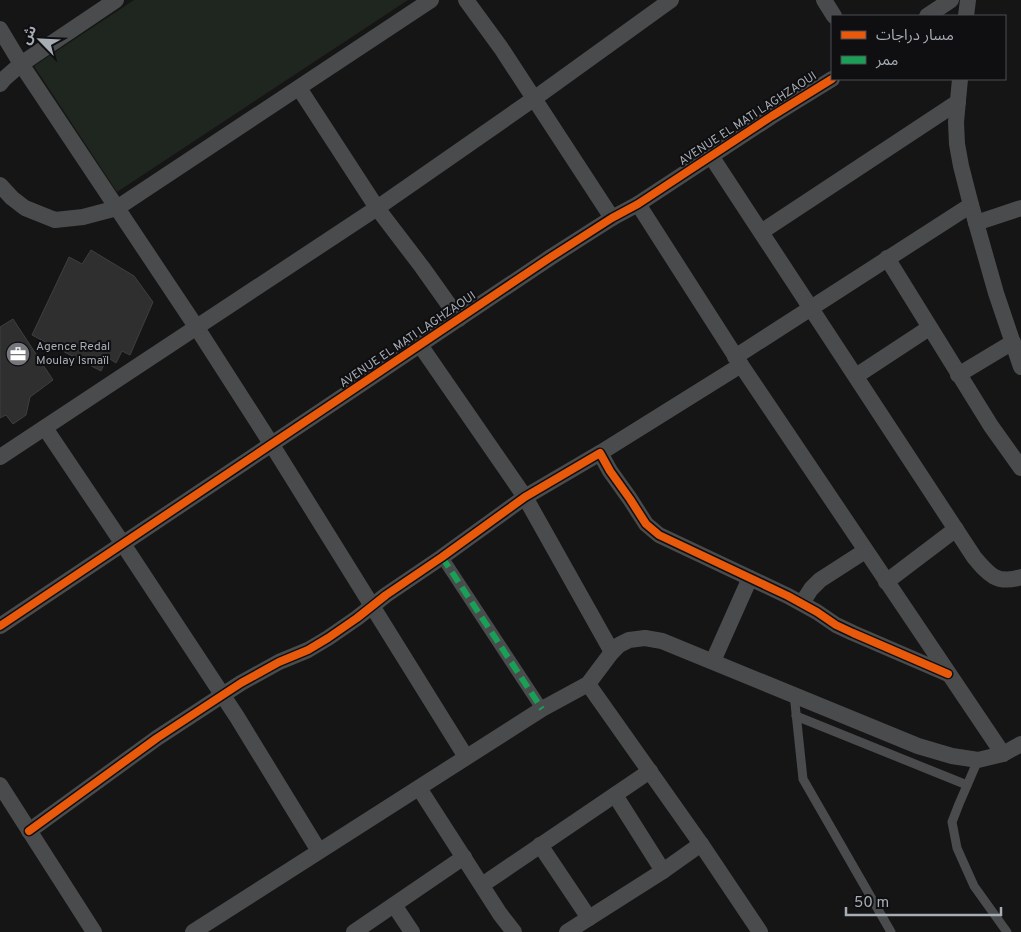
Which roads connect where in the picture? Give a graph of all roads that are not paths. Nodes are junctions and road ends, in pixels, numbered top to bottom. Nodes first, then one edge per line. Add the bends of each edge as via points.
1 (116, 0) edge
2 (431, 0) edge
3 (466, 0) edge
4 (671, 0) edge
5 (824, 0) edge
6 (951, 0) edge
7 (968, 0) edge
8 (833, 15) edge
9 (928, 15) edge
10 (966, 15) edge
11 (0, 29) edge
12 (21, 64) junction
13 (831, 80) edge
14 (960, 80) edge
15 (0, 84) edge
16 (299, 88) junction
17 (535, 98) junction
18 (958, 102) junction
19 (711, 156) junction
20 (0, 185) edge
21 (638, 204) junction
22 (971, 205) junction
23 (117, 208) junction
24 (377, 208) junction
25 (1021, 208) edge
26 (612, 218) junction
27 (976, 223) junction
28 (761, 232) junction
29 (887, 258) junction
30 (810, 308) junction
31 (459, 319) junction
32 (197, 328) junction
33 (929, 328) junction
34 (1013, 342) junction
35 (420, 345) junction
36 (738, 361) junction
37 (1021, 367) edge
38 (958, 375) junction
39 (856, 376) junction
40 (45, 428) junction
41 (272, 444) junction
42 (600, 453) junction
43 (0, 458) edge
44 (1021, 468) edge
45 (525, 497) junction
46 (956, 529) junction
47 (123, 544) junction
48 (865, 551) junction
49 (442, 557) junction
50 (1021, 577) edge
51 (750, 578) junction
52 (886, 582) junction
53 (802, 603) junction
54 (372, 606) junction
55 (0, 626) edge
56 (612, 652) junction
57 (713, 662) junction
58 (948, 674) junction
59 (588, 684) junction
60 (794, 694) junction
61 (222, 696) junction
62 (542, 709) junction
63 (796, 716) junction
64 (1021, 744) edge
65 (1002, 754) junction
66 (466, 757) junction
67 (978, 760) junction
68 (650, 771) junction
69 (0, 785) edge
70 (967, 785) junction
71 (419, 788) junction
72 (615, 795) junction
73 (29, 831) junction
74 (701, 844) junction
75 (540, 845) junction
76 (319, 851) junction
77 (464, 857) junction
78 (663, 871) junction
79 (482, 884) junction
80 (394, 905) junction
81 (589, 918) junction
82 (203, 929) edge
83 (757, 931) edge
84 (94, 932) edge
85 (354, 932) edge
86 (412, 932) edge
87 (514, 932) edge
88 (567, 932) edge
89 (891, 932) edge
90 (1007, 932) edge

1 - 12 street
2 - 16 street
3 - 17 street
4 - 17 street
5 - 8 street
6 - 9 street
7 - 10 street
11 - 12 street
12 - 15 street
12 - 23 street
13 - 19 street, AVENUE EL MATI LAGHZAOUI
14 - 18 street
16 - 23 street
16 - 24 street
17 - 24 street
17 - 26 street
18 - 22 street via 957,144
18 - 28 street
19 - 21 street, AVENUE EL MATI LAGHZAOUI
19 - 28 street
20 - 23 street via 25,208 55,220
21 - 26 street, AVENUE EL MATI LAGHZAOUI
21 - 36 street
22 - 27 street
22 - 29 street
23 - 32 street
24 - 31 street
24 - 32 street
25 - 27 street
26 - 31 street, AVENUE EL MATI LAGHZAOUI
27 - 34 street
28 - 30 street
29 - 30 street
29 - 33 street
30 - 36 street
30 - 39 street
31 - 35 street, AVENUE EL MATI LAGHZAOUI
32 - 40 street
32 - 41 street
33 - 38 street
33 - 39 street
34 - 37 street
34 - 38 street
35 - 41 street, AVENUE EL MATI LAGHZAOUI
35 - 45 street
36 - 42 street
36 - 48 street
38 - 44 street
39 - 46 street
40 - 43 street
40 - 47 street
41 - 47 street, AVENUE EL MATI LAGHZAOUI
41 - 54 street
42 - 45 street
42 - 51 street via 646,524 658,536
45 - 49 street
45 - 56 street
46 - 50 street via 985,570 998,579
46 - 52 street
47 - 55 street, AVENUE EL MATI LAGHZAOUI
47 - 61 street
48 - 52 street
48 - 53 street via 820,580
49 - 54 street
49 - 62 street
51 - 53 street
51 - 57 street
52 - 58 street
53 - 58 street via 836,625
54 - 61 street via 308,650 279,662
54 - 66 street
56 - 57 street via 629,640 645,638 662,641
56 - 59 street
57 - 60 street
58 - 65 street
59 - 62 street
59 - 68 street
60 - 63 lane
60 - 67 street via 918,746
61 - 73 street via 149,744
61 - 76 street
62 - 66 street
63 - 70 lane
63 - 89 lane via 804,779
64 - 65 street
65 - 67 street
66 - 71 street
67 - 70 lane
68 - 72 street
68 - 74 street
69 - 73 street
70 - 90 lane via 952,822 956,848 974,886
71 - 76 street
71 - 77 street
72 - 75 street
72 - 78 street
73 - 84 street
74 - 78 street
74 - 83 street
75 - 79 street
75 - 81 street
76 - 82 street
77 - 79 street
77 - 80 street
78 - 81 street
79 - 87 street
80 - 85 street
80 - 86 street
81 - 88 street

